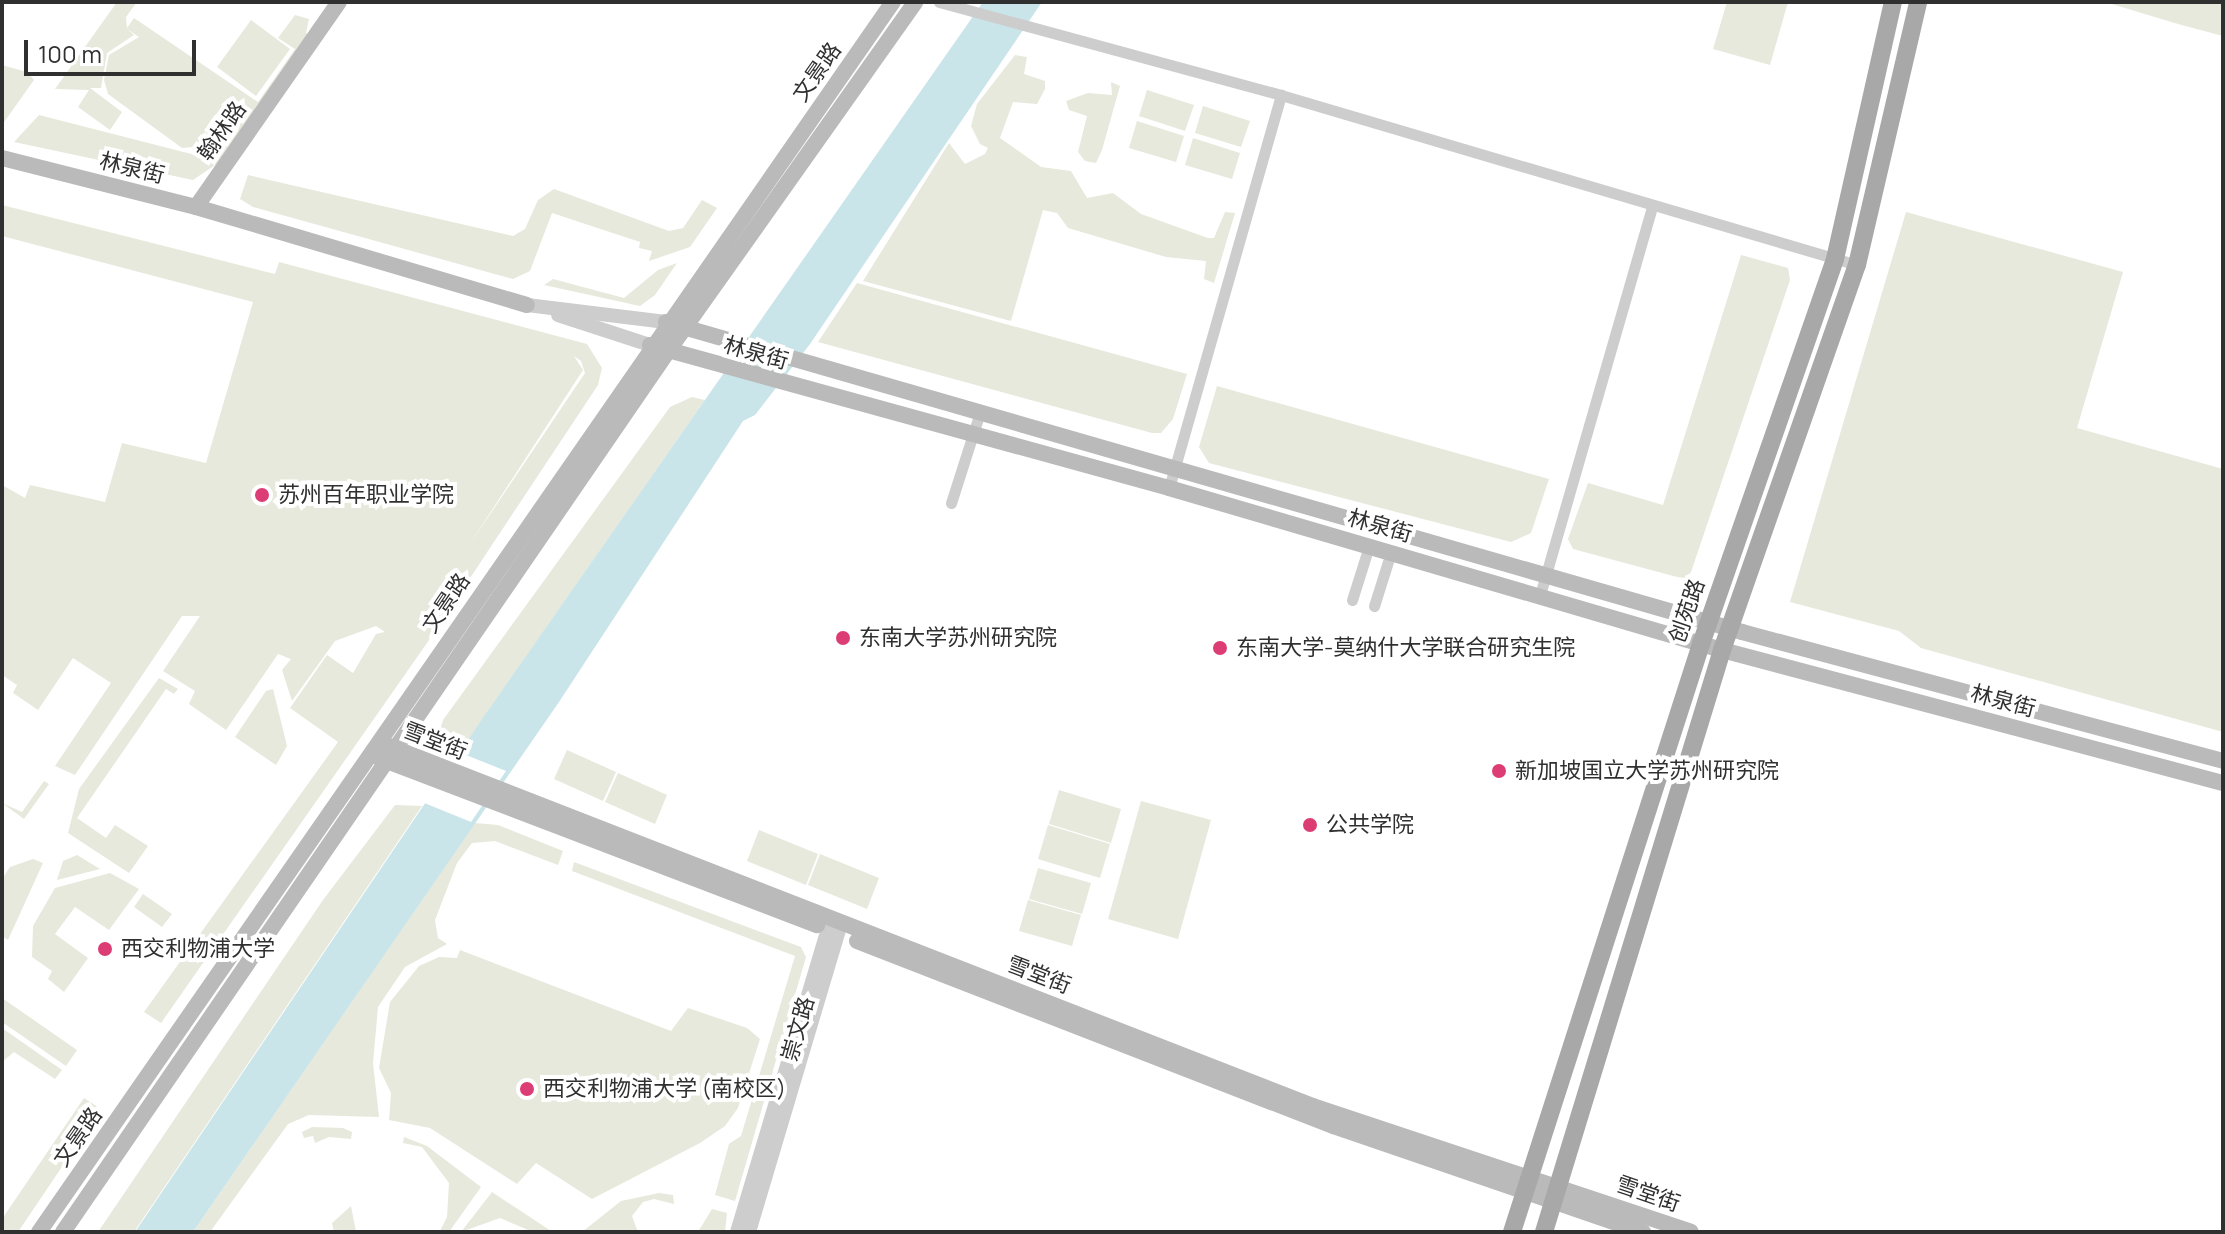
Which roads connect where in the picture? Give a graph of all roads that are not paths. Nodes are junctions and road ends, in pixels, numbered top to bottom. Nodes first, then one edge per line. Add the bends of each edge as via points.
1 (339, 2) edge
2 (893, 2) edge
3 (915, 2) edge
4 (939, 2) edge
5 (1893, 2) edge
6 (1918, 2) edge
7 (1281, 95) junction
8 (2, 158) edge
9 (196, 207) junction
10 (1652, 207) junction
11 (1835, 259) junction
12 (1857, 265) junction
13 (527, 305) junction
14 (666, 322) junction
15 (685, 328) junction
16 (650, 345) junction
17 (669, 350) junction
18 (979, 415) junction
19 (974, 436) junction
20 (1177, 466) junction
21 (1169, 488) junction
22 (951, 503) dead end
23 (1369, 546) junction
24 (1391, 552) junction
25 (1548, 574) junction
26 (1540, 595) junction
27 (1352, 600) dead end
28 (1374, 606) dead end
29 (1708, 622) junction
30 (1731, 629) junction
31 (1701, 644) junction
32 (1722, 650) junction
33 (374, 748) junction
34 (392, 755) junction
35 (2223, 761) edge
36 (2223, 783) edge
37 (834, 926) junction
38 (1526, 1184) junction
39 (1556, 1194) junction
40 (39, 1232) edge
41 (63, 1232) edge
42 (737, 1232) edge
43 (749, 1232) edge
44 (1512, 1232) edge
45 (1544, 1232) edge
46 (1643, 1232) edge
47 (1691, 1232) edge

1 - 9 main road, 翰林路
2 - 14 main road, 文景路
3 - 15 main road, 文景路
4 - 7 street
5 - 11 main road, 创苑路
6 - 12 main road, 创苑路
7 - 10 street
7 - 20 street
8 - 9 main road, 林泉街
9 - 13 main road, 林泉街
10 - 11 street
10 - 25 street
11 - 12 street
11 - 29 main road, 创苑路
12 - 30 main road, 创苑路
13 - 14 street, 林泉街
13 - 16 street, 林泉街
14 - 15 main road, 林泉街
14 - 16 main road, 文景路
15 - 17 main road, 文景路
15 - 18 main road, 林泉街
16 - 17 main road, 林泉街
16 - 33 main road, 文景路
17 - 19 main road, 林泉街
17 - 34 main road, 文景路
18 - 19 street
18 - 20 main road, 林泉街
19 - 21 main road, 林泉街
19 - 22 street
20 - 21 street
20 - 25 main road, 林泉街
21 - 23 main road, 林泉街
23 - 24 main road, 林泉街
23 - 27 street
24 - 26 main road, 林泉街
24 - 28 street
25 - 26 street
25 - 29 main road, 林泉街
26 - 31 main road, 林泉街
29 - 30 main road, 林泉街
29 - 31 main road, 创苑路
30 - 32 main road, 创苑路
30 - 35 main road, 林泉街
31 - 32 main road, 林泉街
31 - 38 main road, 创苑路
32 - 36 main road, 林泉街
32 - 39 main road, 创苑路
33 - 34 main road, 雪堂街
33 - 40 main road, 文景路
34 - 37 main road, 雪堂街
34 - 41 main road, 文景路
37 - 38 main road, 雪堂街
37 - 42 street, 崇文路
37 - 43 street, 崇文路
38 - 39 main road, 雪堂街
38 - 44 main road, 创苑路
39 - 45 main road, 创苑路
39 - 46 main road, 雪堂街
39 - 47 main road, 雪堂街

